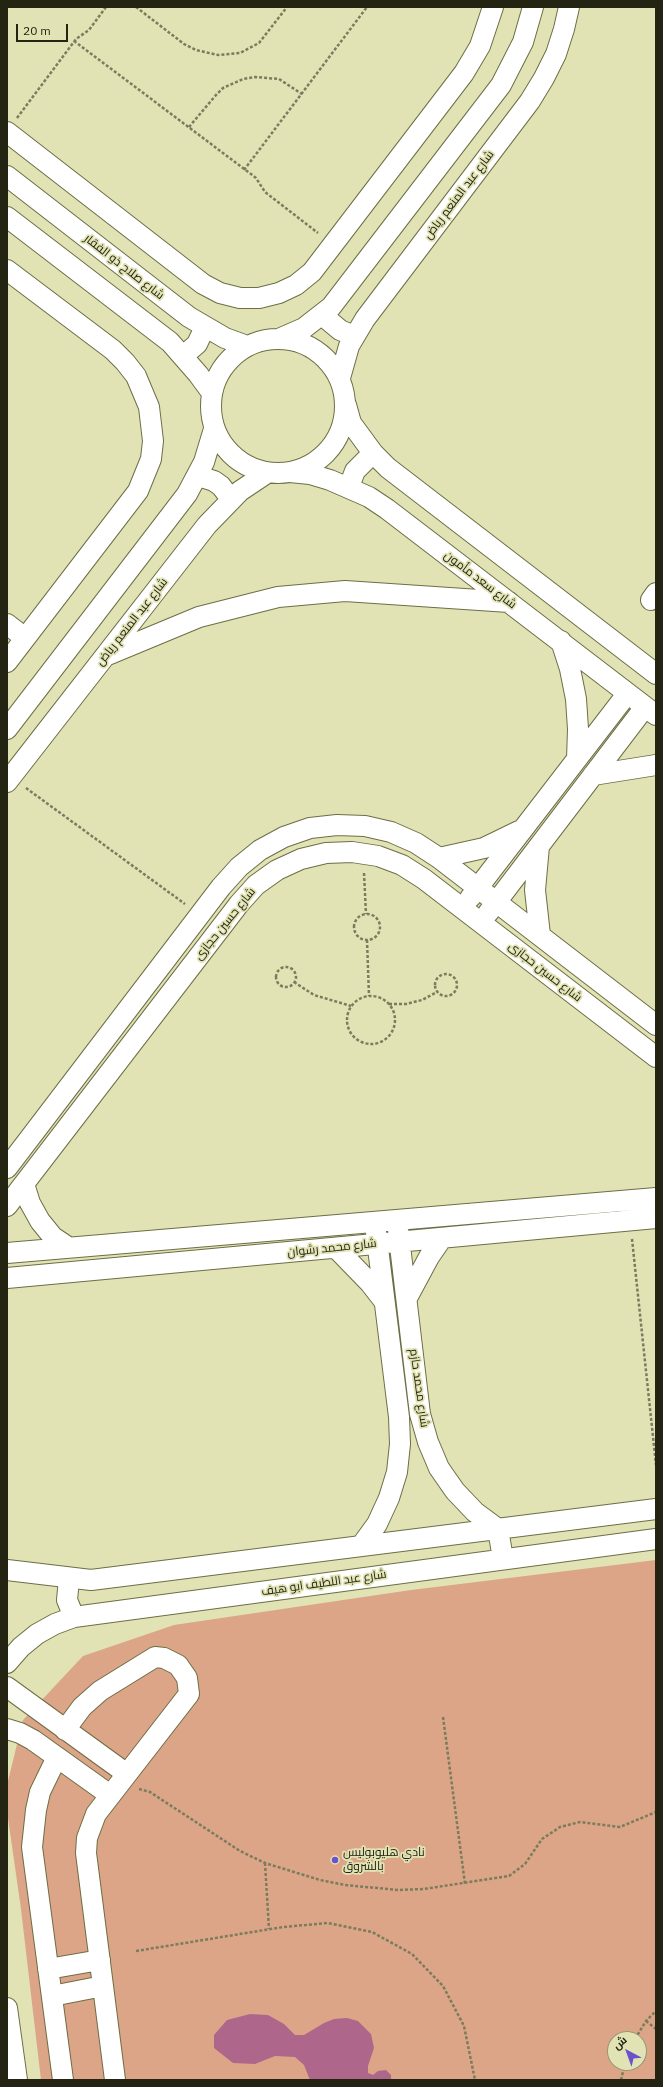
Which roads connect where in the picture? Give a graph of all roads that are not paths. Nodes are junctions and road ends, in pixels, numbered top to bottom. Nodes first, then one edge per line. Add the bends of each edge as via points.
1 (493, 7) edge
2 (533, 7) edge
3 (569, 7) edge
4 (12, 125) edge
5 (7, 176) edge
6 (7, 217) edge
7 (7, 270) edge
8 (324, 313) junction
9 (205, 327) junction
10 (354, 336) junction
11 (281, 338) junction
12 (247, 346) junction
13 (183, 356) junction
14 (340, 378) junction
15 (212, 394) junction
16 (346, 406) junction
17 (214, 428) junction
18 (374, 453) junction
19 (290, 472) junction
20 (267, 473) junction
21 (198, 476) junction
22 (349, 487) junction
23 (231, 499) junction
24 (509, 602) junction
25 (7, 624) edge
26 (25, 638) junction
27 (561, 641) junction
28 (105, 656) junction
29 (7, 662) edge
30 (656, 674) edge
31 (628, 694) junction
32 (650, 711) edge
33 (7, 729) edge
34 (577, 759) junction
35 (656, 765) edge
36 (593, 775) junction
37 (9, 780) edge
38 (525, 828) junction
39 (539, 845) junction
40 (439, 858) junction
41 (478, 888) junction
42 (496, 902) junction
43 (462, 908) junction
44 (481, 923) junction
45 (540, 936) junction
46 (656, 1025) edge
47 (656, 1057) edge
48 (7, 1168) edge
49 (24, 1184) junction
50 (656, 1198) edge
51 (7, 1206) edge
52 (656, 1218) edge
53 (397, 1220) junction
54 (375, 1222) junction
55 (442, 1238) junction
56 (400, 1242) junction
57 (378, 1244) junction
58 (68, 1248) junction
59 (336, 1248) junction
60 (7, 1253) edge
61 (7, 1278) edge
62 (406, 1298) junction
63 (384, 1302) junction
64 (656, 1509) edge
65 (498, 1529) junction
66 (656, 1539) edge
67 (361, 1546) junction
68 (503, 1560) junction
69 (7, 1570) edge
70 (69, 1579) junction
71 (74, 1617) junction
72 (7, 1663) edge
73 (7, 1687) edge
74 (7, 1729) edge
75 (65, 1730) junction
76 (57, 1757) junction
77 (118, 1785) junction
78 (100, 1960) junction
79 (48, 1969) junction
80 (103, 1986) junction
81 (52, 1996) junction
82 (7, 2008) edge
83 (13, 2077) edge
84 (63, 2080) edge
85 (115, 2080) edge

1 - 4 street via 480,46 464,73 312,272 296,285 259,298 240,298 220,293 203,284
2 - 8 street via 524,42 501,85 337,300
3 - 10 street, شارع عبد المنعم رياض via 556,54 544,78
5 - 9 street, شارع صلاح ذو الفقار
6 - 13 street via 155,331
7 - 26 street via 113,350 125,362 144,391 150,407 152,424 151,459 138,491
8 - 10 street via 340,330
8 - 11 street via 304,328
9 - 12 street, شارع صلاح ذو الفقار
9 - 13 street via 197,344
10 - 14 street, شارع عبد المنعم رياض
11 - 12 street
11 - 14 street via 295,340 322,354
12 - 15 street via 234,354 224,366 216,379
13 - 15 street
14 - 16 street
15 - 17 street
16 - 18 street via 351,423
16 - 19 street via 339,436 330,449 319,460 305,468
17 - 20 street via 220,442 229,453 253,469
17 - 21 street
18 - 22 street via 355,471
18 - 30 street via 404,481
19 - 20 street
19 - 22 street, شارع سعد مأمون via 310,474
20 - 23 street, شارع عبد المنعم رياض
21 - 23 street via 214,481
21 - 33 street via 181,503
22 - 24 street, شارع سعد مأمون via 387,509
23 - 28 street, شارع عبد المنعم رياض via 207,525
24 - 27 street, شارع سعد مأمون
24 - 28 street via 345,591 278,597 199,617
25 - 26 street
26 - 29 street
27 - 31 street, شارع سعد مأمون
27 - 34 street via 576,699
28 - 37 street, شارع عبد المنعم رياض
31 - 32 street, شارع سعد مأمون
31 - 34 street
32 - 36 street
34 - 38 street
35 - 36 street
36 - 39 street
38 - 40 street via 484,848
38 - 41 street
39 - 42 street
39 - 45 street via 535,890
40 - 41 street, شارع حسين حجازى
40 - 48 street, شارع حسين حجازى via 416,843 391,832 365,826 337,825 310,828 284,837 260,850 239,867 200,914
41 - 42 street, شارع حسين حجازى
41 - 43 street
42 - 44 street
42 - 45 street, شارع حسين حجازى
43 - 44 street, شارع حسين حجازى
43 - 49 street, شارع حسين حجازى via 402,865 378,856 352,852 326,853 301,859 277,870 256,885 239,904
44 - 47 street, شارع حسين حجازى
45 - 46 street, شارع حسين حجازى
49 - 51 street, شارع حسين حجازى
49 - 58 street via 30,1203 40,1221 53,1237
50 - 53 street, شارع محمد رشوان
52 - 55 street, شارع محمد رشوان
53 - 54 street, شارع محمد رشوان
53 - 56 street, شارع محمد حازم
54 - 57 street, شارع محمد حازم
54 - 58 street, شارع محمد رشوان
55 - 56 street, شارع محمد رشوان
55 - 62 street
56 - 57 street, شارع محمد رشوان
56 - 62 street, شارع محمد حازم
57 - 59 street, شارع محمد رشوان
57 - 63 street, شارع محمد حازم
58 - 60 street, شارع محمد رشوان
59 - 61 street, شارع محمد رشوان
59 - 63 street via 370,1283
62 - 65 street, شارع محمد حازم via 420,1414 428,1442 439,1468 455,1492 475,1512
63 - 67 street, شارع محمد حازم via 399,1417 400,1444 397,1472 389,1498 377,1524
64 - 65 street
65 - 67 street
65 - 68 street
66 - 68 street, شارع عبد اللطيف ابو هيف
67 - 70 street via 91,1580
68 - 71 street, شارع عبد اللطيف ابو هيف
69 - 70 street
70 - 71 street via 67,1600
71 - 72 street, شارع عبد اللطيف ابو هيف via 37,1634 21,1646
73 - 75 street
74 - 76 street via 20,1733
75 - 77 street
75 - 77 street via 82,1707 100,1691 155,1657 164,1658 178,1665 187,1678 189,1694
76 - 77 street
76 - 79 street via 40,1792 32,1847
77 - 78 street via 96,1814 86,1846
78 - 79 street
78 - 80 street
79 - 81 street
80 - 81 street
80 - 85 street
81 - 84 street
82 - 83 street

